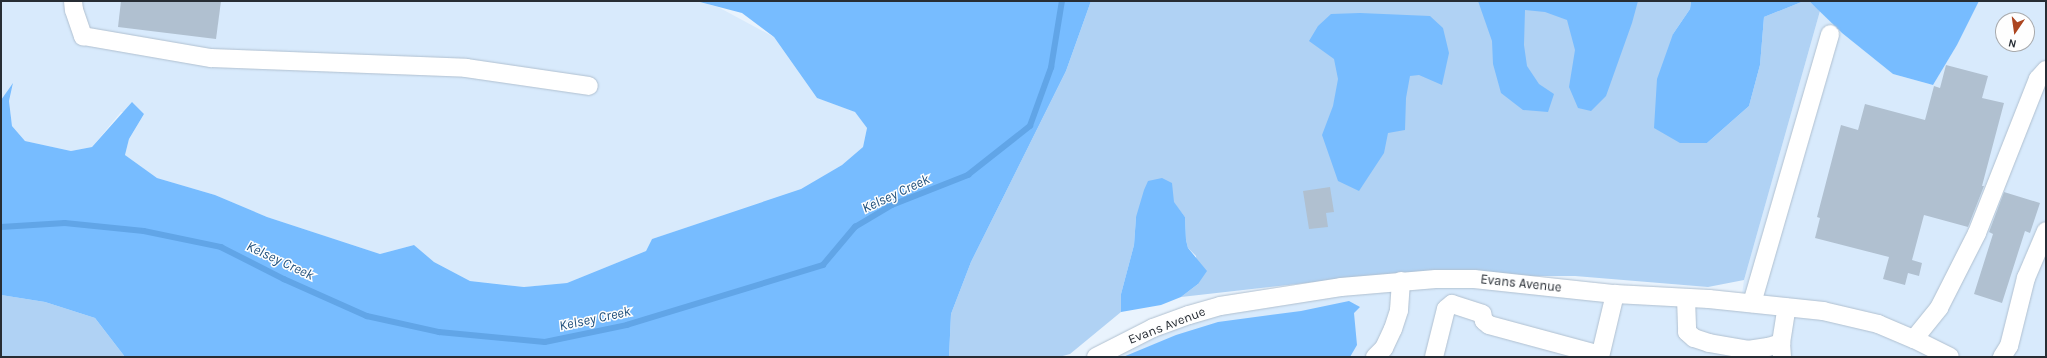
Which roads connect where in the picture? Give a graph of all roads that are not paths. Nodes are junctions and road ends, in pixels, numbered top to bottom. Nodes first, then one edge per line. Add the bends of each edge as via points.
1 (73, 1) edge
2 (1830, 34) dead end
3 (2046, 70) edge
4 (589, 86) dead end
5 (2046, 232) edge
6 (1401, 281) junction
7 (1615, 294) junction
8 (1686, 298) junction
9 (1752, 303) junction
10 (1787, 307) junction
11 (1914, 339) junction
12 (1782, 350) edge
13 (1600, 356) edge
14 (1096, 357) edge
15 (1375, 357) edge
16 (1434, 357) edge
17 (1950, 357) edge
18 (2002, 357) edge

1 - 4 street via 83,36 211,58 466,68
2 - 9 street
3 - 11 street via 2038,79 1977,233 1939,308
5 - 18 street via 2026,278 2008,346
6 - 7 street, Evans Avenue via 1474,279
6 - 14 street, Evans Avenue via 1334,288 1220,306 1153,328
6 - 15 street via 1400,310 1384,348
7 - 8 street, Evans Avenue
7 - 13 street
8 - 9 street, Evans Avenue
8 - 12 street via 1687,332 1694,338 1748,350 1768,347
9 - 10 street, Evans Avenue
10 - 11 street, Evans Avenue via 1851,316
10 - 12 street
11 - 17 street, Evans Avenue
13 - 16 street via 1489,325 1484,321 1482,314 1452,304 1446,309

